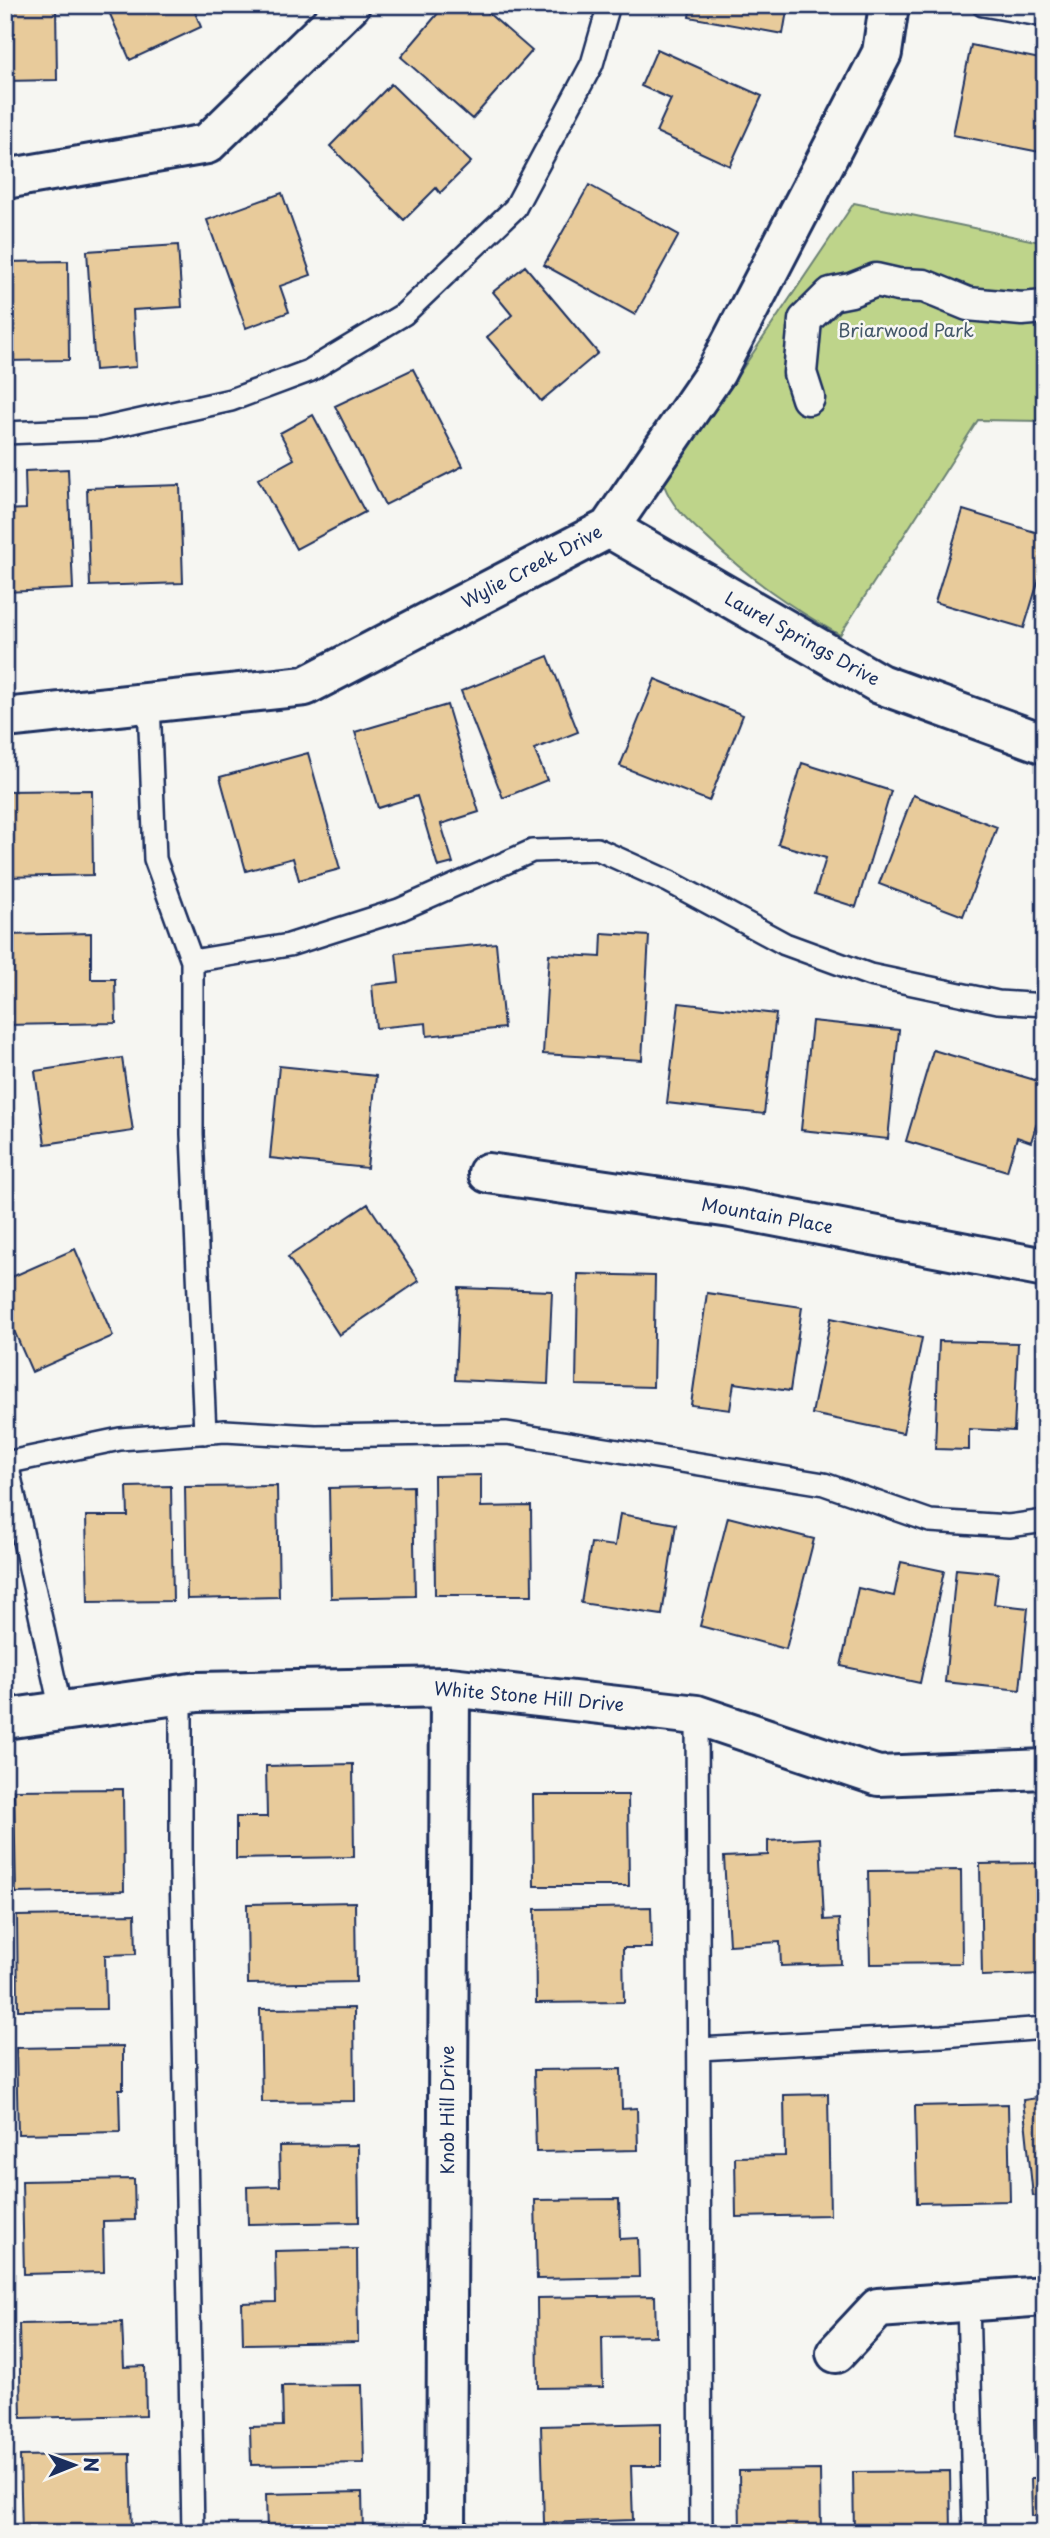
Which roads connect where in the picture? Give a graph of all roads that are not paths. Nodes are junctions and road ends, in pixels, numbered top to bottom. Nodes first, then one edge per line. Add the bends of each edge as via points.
1 (350, 5) edge
2 (609, 5) edge
3 (888, 5) edge
4 (983, 5) edge
5 (1045, 16) edge
6 (5, 179) edge
7 (1045, 307) edge
8 (808, 398) dead end
9 (5, 433) edge
10 (609, 528) junction
11 (149, 702) junction
12 (5, 718) edge
13 (1045, 744) edge
14 (192, 961) junction
15 (1045, 1005) edge
16 (488, 1174) dead end
17 (1045, 1268) edge
18 (205, 1433) junction
19 (6, 1463) edge
20 (1045, 1521) edge
21 (450, 1687) junction
22 (181, 1694) junction
23 (61, 1711) junction
24 (697, 1714) junction
25 (5, 1718) edge
26 (1045, 1769) edge
27 (1045, 2028) edge
28 (699, 2049) junction
29 (1045, 2296) edge
30 (968, 2301) junction
31 (836, 2353) dead end
32 (193, 2533) edge
33 (446, 2533) edge
34 (701, 2533) edge
35 (974, 2533) edge

1 - 6 street via 206,144
2 - 9 lane via 592,64 515,208 404,314 309,371 231,400 101,429
3 - 10 street, Wylie Creek Drive via 882,53 716,372
4 - 5 lane
7 - 8 street via 968,304 924,286 876,280 831,294 805,320 800,373
10 - 11 street, Wylie Creek Drive via 305,686
10 - 13 street, Laurel Springs Drive via 880,684
11 - 12 street, Wylie Creek Drive
11 - 14 lane via 155,859
14 - 15 lane via 289,945 399,910 532,851 597,849 785,944 870,975 998,1002
14 - 18 lane via 192,1134
16 - 17 street, Mountain Place via 731,1208
18 - 19 lane via 120,1440
18 - 20 lane via 507,1433 824,1484 930,1521 1009,1526
19 - 23 lane
21 - 22 street, White Stone Hill Drive
21 - 24 street, White Stone Hill Drive
21 - 33 street, Knob Hill Drive
22 - 23 street, White Stone Hill Drive
22 - 32 lane
23 - 25 street, White Stone Hill Drive
24 - 26 street, White Stone Hill Drive via 878,1776
24 - 28 lane
27 - 28 lane
28 - 34 lane
29 - 30 street
30 - 31 street via 878,2308
30 - 35 lane

